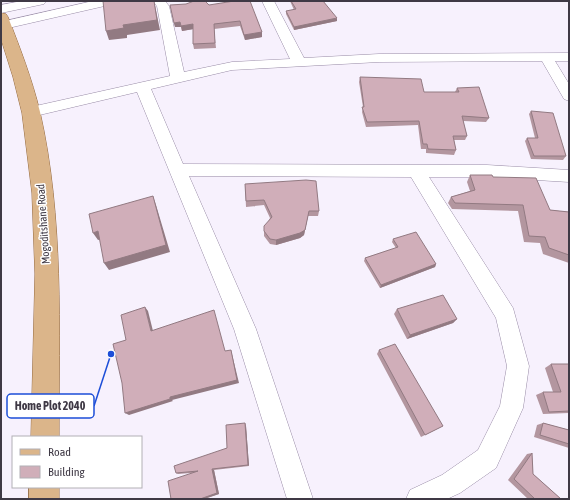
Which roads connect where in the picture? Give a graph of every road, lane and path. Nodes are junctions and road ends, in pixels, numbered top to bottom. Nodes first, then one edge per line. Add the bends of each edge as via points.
1 (40, 1) edge
2 (109, 1) edge
3 (159, 1) edge
4 (268, 1) edge
5 (3, 23) edge
6 (546, 57) junction
7 (569, 57) edge
8 (299, 62) junction
9 (178, 78) junction
10 (142, 86) junction
11 (569, 96) edge
12 (31, 112) junction
13 (177, 170) junction
14 (416, 171) junction
15 (569, 176) edge
16 (45, 436) edge
17 (44, 488) edge
18 (44, 499) edge
19 (300, 499) edge
20 (418, 499) edge

1 - 5 street
2 - 5 street
3 - 9 street via 163,6
4 - 8 street
5 - 12 main road, Mogoditshane Road via 21,71
6 - 7 street
6 - 8 street via 379,58
6 - 11 street
8 - 9 street via 232,66
9 - 10 street
10 - 12 street
10 - 13 street
12 - 16 main road, Mogoditshane Road via 39,162 47,281
13 - 14 street
13 - 19 street via 244,329
14 - 15 street via 487,171
14 - 20 street via 506,315 518,366 511,408 488,459 451,484
17 - 18 main road

